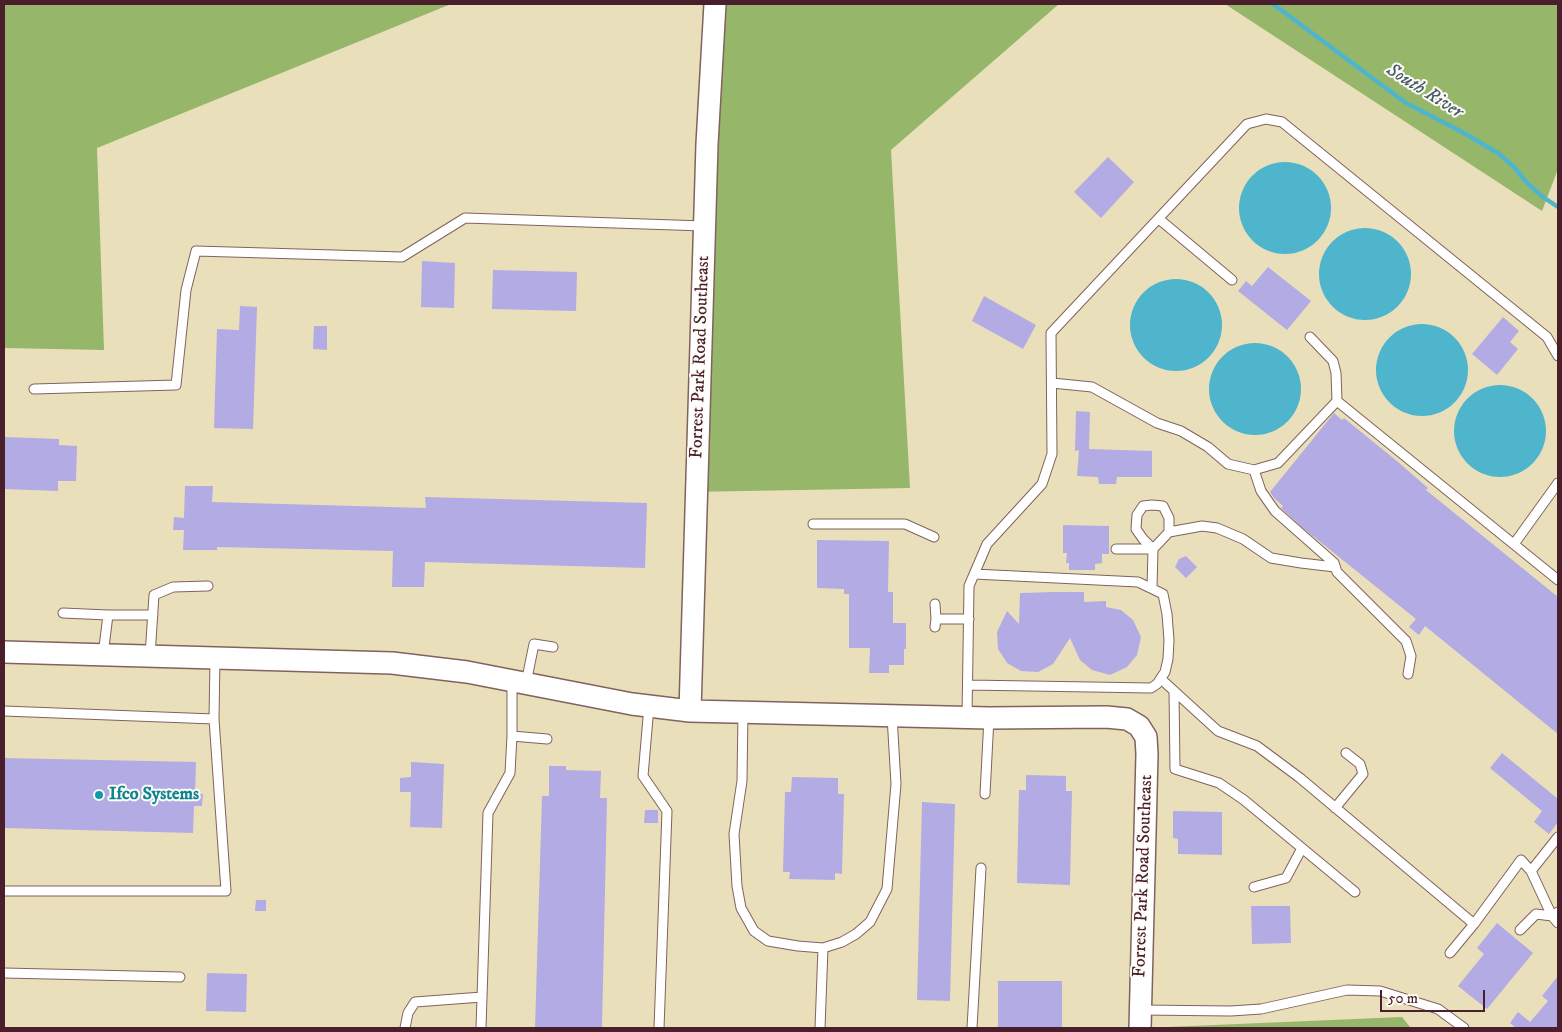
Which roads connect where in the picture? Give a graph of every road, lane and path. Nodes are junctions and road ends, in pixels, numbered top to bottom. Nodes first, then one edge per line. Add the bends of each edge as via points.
1 (715, 4) edge
2 (1158, 219) junction
3 (704, 226) junction
4 (1232, 280) dead end
5 (1310, 337) dead end
6 (1558, 356) edge
7 (1052, 383) junction
8 (34, 388) dead end
9 (1337, 401) junction
10 (1254, 470) junction
11 (1558, 483) edge
12 (813, 524) dead end
13 (1169, 532) junction
14 (934, 537) dead end
15 (1514, 544) junction
16 (1116, 549) dead end
17 (1152, 549) junction
18 (1335, 567) junction
19 (974, 574) junction
20 (1558, 580) edge
21 (208, 586) dead end
22 (1152, 588) junction
23 (935, 604) dead end
24 (63, 613) dead end
25 (108, 615) junction
26 (153, 615) junction
27 (969, 618) junction
28 (553, 647) dead end
29 (4, 652) edge
30 (103, 655) junction
31 (150, 656) junction
32 (215, 658) junction
33 (1408, 674) dead end
34 (1161, 679) junction
35 (519, 682) junction
36 (968, 685) junction
37 (1174, 691) junction
38 (649, 706) junction
39 (4, 711) edge
40 (690, 711) junction
41 (743, 712) junction
42 (892, 716) junction
43 (967, 717) junction
44 (990, 718) junction
45 (214, 719) junction
46 (512, 736) junction
47 (547, 739) dead end
48 (1346, 753) dead end
49 (985, 794) dead end
50 (1335, 808) junction
51 (1558, 837) edge
52 (1302, 848) junction
53 (981, 868) dead end
54 (1530, 872) junction
55 (1254, 887) dead end
56 (4, 891) edge
57 (1355, 892) dead end
58 (1556, 917) edge
59 (1474, 924) junction
60 (1520, 930) dead end
61 (823, 948) junction
62 (1450, 953) dead end
63 (4, 973) edge
64 (180, 978) dead end
65 (482, 997) junction
66 (1140, 1019) edge
67 (405, 1028) edge
68 (481, 1028) edge
69 (659, 1028) edge
70 (820, 1028) edge
71 (972, 1028) edge
72 (1464, 1028) edge

1 - 3 street, Forrest Park Road Southeast
2 - 4 lane
2 - 6 lane via 1247,124 1266,119 1282,122 1547,337
2 - 7 lane via 1051,333
3 - 8 lane via 465,218 402,257 196,251 186,290 176,384
3 - 40 street, Forrest Park Road Southeast
5 - 9 lane via 1333,361
7 - 10 lane via 1092,387 1157,422 1181,431 1228,464
7 - 19 lane via 1052,454 1042,484 987,544
9 - 10 lane via 1278,463
9 - 15 lane
10 - 18 lane via 1261,491 1275,511
11 - 15 lane
12 - 14 lane via 905,524
13 - 17 lane
13 - 17 lane via 1169,518 1163,506 1143,506 1137,515 1136,529
13 - 18 lane via 1202,526 1217,528 1243,539 1271,558
15 - 20 lane
16 - 17 lane
17 - 22 lane
18 - 33 lane via 1406,640 1411,656
19 - 22 lane via 1138,582
19 - 27 lane via 969,586
21 - 26 lane via 173,587 154,594
22 - 34 lane via 1163,594 1167,614 1168,659
23 - 27 lane via 936,623
24 - 25 lane
25 - 26 lane
25 - 30 lane
26 - 31 lane
27 - 36 lane
28 - 35 lane via 534,644
29 - 30 street
30 - 31 street
31 - 32 street
32 - 35 street via 392,663
32 - 45 lane
34 - 36 lane via 1150,688
34 - 37 lane
35 - 38 street
35 - 46 lane
36 - 43 lane
37 - 50 lane via 1218,731 1257,746
37 - 52 lane via 1175,769 1219,783
38 - 40 street
38 - 69 lane via 644,776 667,811
39 - 45 lane
40 - 41 street
41 - 42 street
41 - 61 lane via 742,781 734,834 741,908 754,932 768,941
42 - 43 street
42 - 61 lane via 896,784 887,889 870,922 842,942
43 - 44 street
44 - 49 lane
44 - 66 street, Forrest Park Road Southeast via 1127,719 1139,726 1146,738
45 - 56 lane via 226,891
46 - 47 lane
46 - 65 lane via 510,773 488,813
48 - 50 lane via 1360,764 1362,774
50 - 59 lane
51 - 54 lane
52 - 55 lane via 1286,878
52 - 57 lane
53 - 71 lane
54 - 58 lane
54 - 59 lane via 1521,860
58 - 60 lane via 1536,914
59 - 62 lane
61 - 70 lane
63 - 64 lane
65 - 67 lane via 414,1002
65 - 68 lane
66 - 72 lane via 1261,1009 1347,990 1380,991 1438,1009

